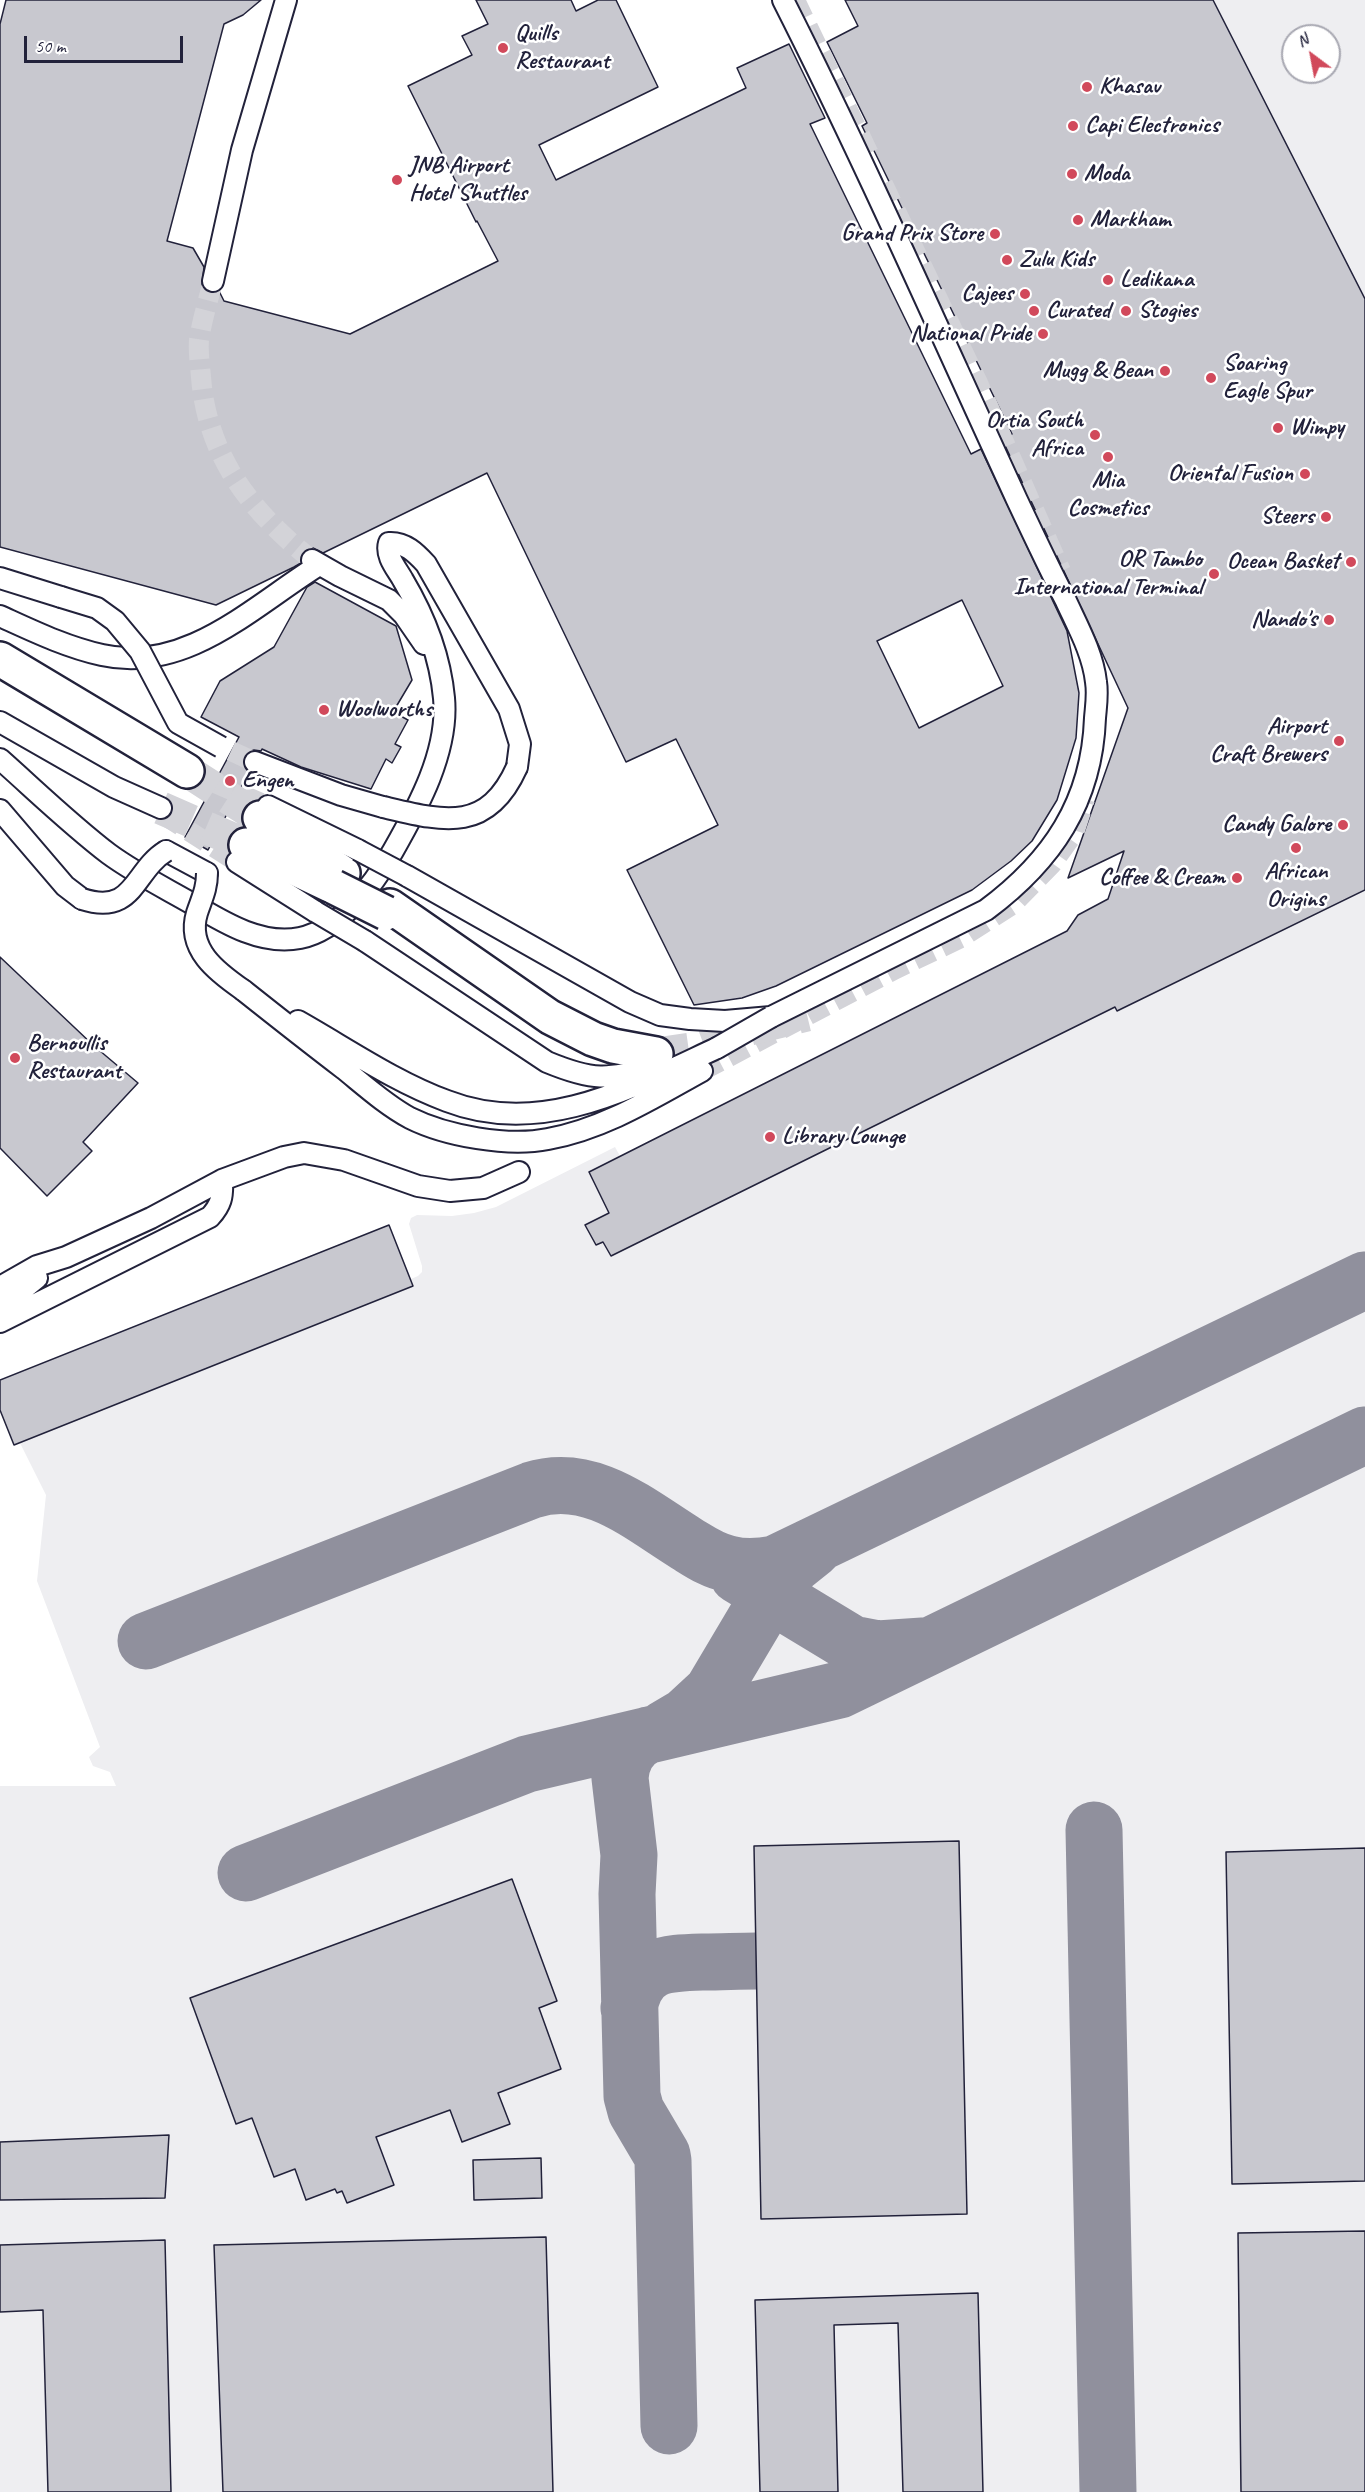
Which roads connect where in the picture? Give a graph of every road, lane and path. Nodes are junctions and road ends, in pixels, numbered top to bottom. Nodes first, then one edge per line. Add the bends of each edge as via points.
1 (286, 0) edge
2 (783, 0) edge
3 (213, 281) tunnel mouth
4 (0, 578) edge
5 (0, 616) edge
6 (0, 659) edge
7 (444, 691) junction
8 (0, 722) edge
9 (231, 751) tunnel mouth
10 (0, 759) edge
11 (255, 762) tunnel mouth
12 (187, 771) dead end
13 (0, 810) edge
14 (163, 812) tunnel mouth
15 (253, 833) joint
16 (338, 881) junction
17 (243, 990) junction
18 (771, 1017) junction
19 (717, 1048) junction
20 (656, 1054) tunnel mouth
21 (702, 1071) tunnel mouth
22 (519, 1172) dead end
23 (222, 1180) junction
24 (66, 1257) junction
25 (0, 1287) edge
26 (0, 1308) edge
27 (0, 1322) edge

1 - 3 street via 242,150
2 - 18 street via 834,100 1085,641 1096,682 1094,741 1075,811 1053,845 1013,890 986,910
4 - 9 street, bridge via 106,614 140,651 178,723
5 - 7 street via 48,638 105,656 130,659 176,652 230,625 315,562 396,606 423,642
6 - 12 highway
7 - 10 street via 442,729 429,779 404,833 355,904 299,939 261,936 229,925 128,867
7 - 11 street, bridge via 433,641 389,555 389,543 400,543 426,564 509,709 520,744 517,767 501,795 488,808 467,817 436,818 341,795
8 - 14 street
13 - 17 street, bridge via 65,886 82,899 100,903 121,898 135,887 156,857 166,851 207,873 195,938 211,966
15 - 16 highway
15 - 16 street
16 - 18 street, bridge via 407,876 630,1002 660,1015 725,1021
16 - 19 street, bridge via 365,941 547,1062 574,1073 616,1077
16 - 20 highway, bridge via 434,938 572,1029 613,1046
17 - 19 street via 422,1091 449,1102 504,1113 523,1115 605,1098
17 - 21 street via 410,1118 448,1132 494,1141 562,1136 615,1118
18 - 19 street, bridge
22 - 23 street via 483,1188 450,1191 418,1186 344,1160 304,1153
23 - 24 street
23 - 27 street via 220,1206 210,1218
24 - 25 street via 38,1266
24 - 26 street

